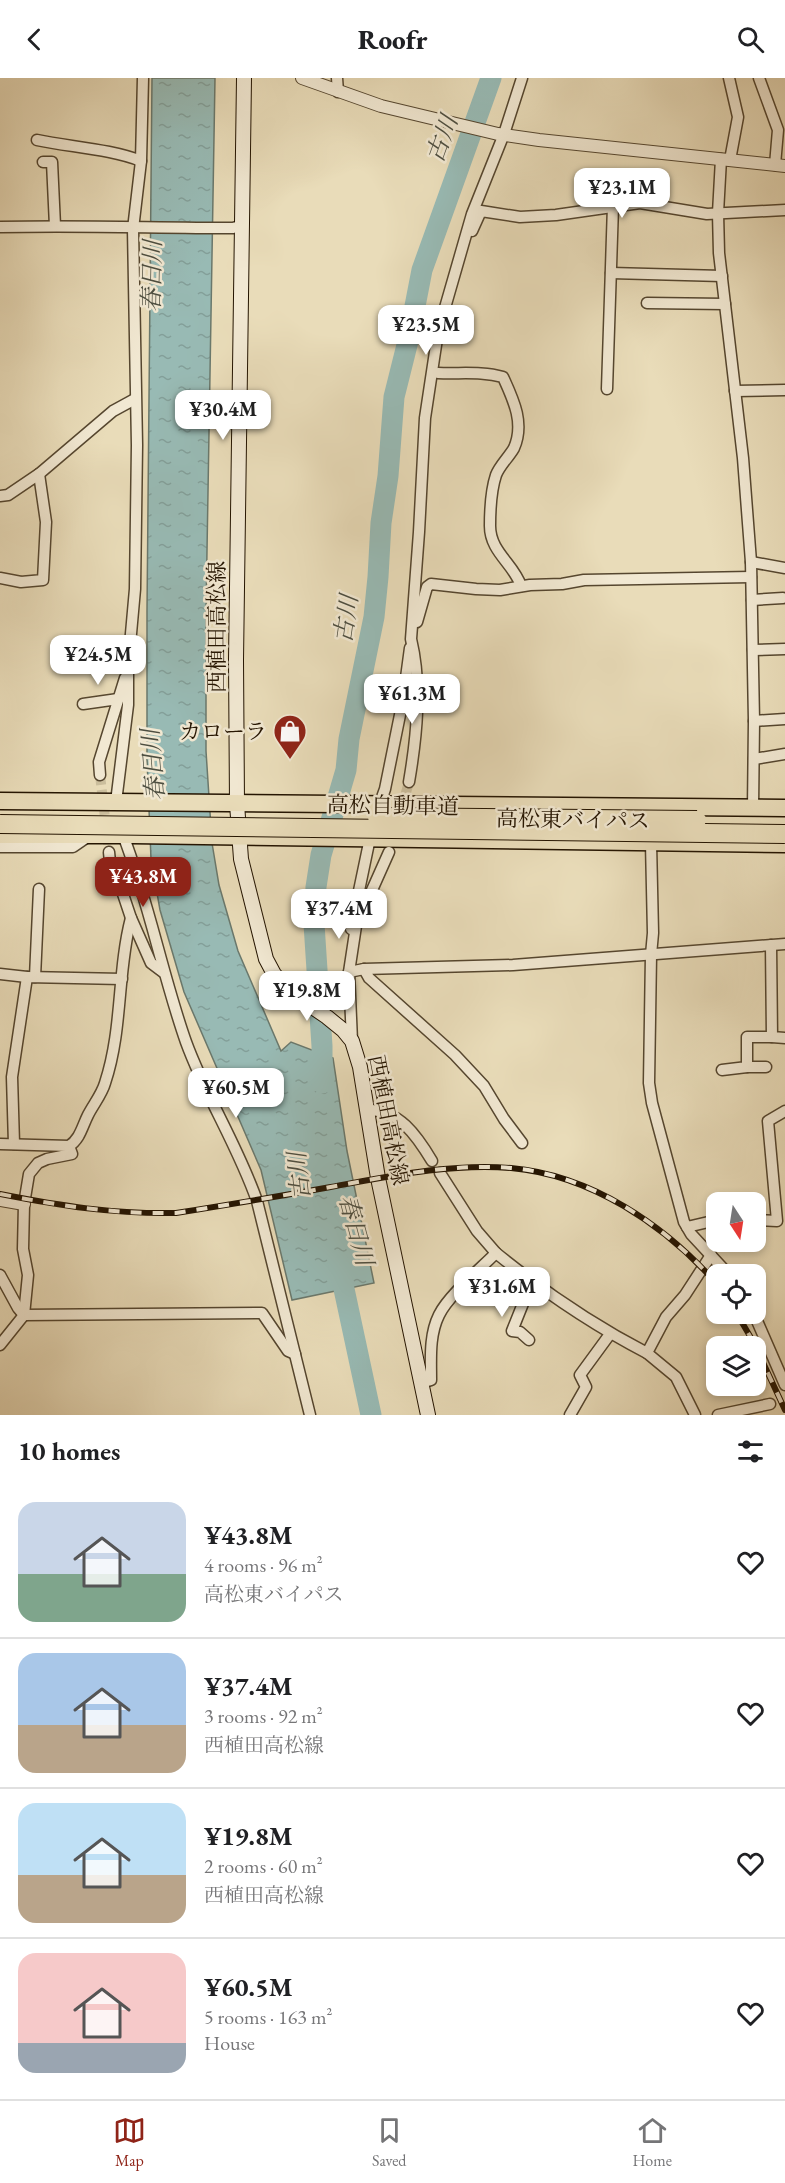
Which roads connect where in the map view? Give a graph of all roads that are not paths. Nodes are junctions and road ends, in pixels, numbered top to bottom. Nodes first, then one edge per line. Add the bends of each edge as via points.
1 (143, 78) edge
2 (244, 78) edge
3 (302, 78) edge
4 (337, 78) edge
5 (522, 78) edge
6 (729, 78) edge
7 (759, 78) edge
8 (338, 92) junction
9 (501, 134) junction
10 (37, 140) dead end
11 (725, 159) junction
12 (141, 161) junction
13 (43, 162) dead end
14 (780, 166) edge
15 (486, 178) junction
16 (613, 206) junction
17 (785, 210) edge
18 (482, 211) junction
19 (718, 213) junction
20 (54, 226) junction
21 (0, 227) edge
22 (237, 227) junction
23 (135, 229) junction
24 (464, 240) junction
25 (611, 273) junction
26 (722, 276) junction
27 (646, 303) dead end
28 (725, 304) junction
29 (445, 310) junction
30 (438, 373) junction
31 (607, 389) dead end
32 (785, 390) edge
33 (735, 392) junction
34 (135, 399) junction
35 (426, 409) junction
36 (39, 474) junction
37 (0, 496) edge
38 (751, 562) junction
39 (785, 568) edge
40 (751, 577) junction
41 (0, 578) edge
42 (521, 586) junction
43 (783, 598) dead end
44 (752, 600) junction
45 (412, 625) junction
46 (411, 639) junction
47 (753, 650) junction
48 (785, 650) edge
49 (128, 667) junction
50 (118, 699) junction
51 (83, 704) dead end
52 (785, 719) edge
53 (754, 721) junction
54 (785, 754) edge
55 (754, 759) junction
56 (100, 775) tunnel mouth
57 (409, 782) tunnel mouth
58 (0, 801) edge
59 (122, 803) junction
60 (376, 803) junction
61 (231, 804) junction
62 (753, 808) junction
63 (785, 808) edge
64 (0, 814) edge
65 (785, 821) edge
66 (0, 824) edge
67 (785, 834) edge
68 (0, 835) edge
69 (89, 835) junction
70 (128, 835) junction
71 (232, 837) junction
72 (367, 838) junction
73 (651, 843) junction
74 (785, 844) edge
75 (0, 847) edge
76 (109, 852) tunnel mouth
77 (389, 852) dead end
78 (39, 889) dead end
79 (131, 918) junction
80 (785, 944) edge
81 (771, 945) junction
82 (350, 955) junction
83 (651, 955) junction
84 (364, 969) junction
85 (163, 972) junction
86 (350, 972) junction
87 (0, 974) edge
88 (31, 977) junction
89 (122, 980) junction
90 (772, 1037) junction
91 (785, 1038) edge
92 (352, 1041) junction
93 (747, 1067) junction
94 (766, 1067) dead end
95 (722, 1070) dead end
96 (367, 1110) junction
97 (785, 1111) edge
98 (522, 1143) dead end
99 (0, 1144) edge
100 (14, 1144) junction
101 (69, 1146) junction
102 (432, 1161) dead end
103 (440, 1173) dead end
104 (0, 1200) edge
105 (24, 1204) junction
106 (766, 1220) edge
107 (706, 1223) edge
108 (687, 1227) junction
109 (496, 1252) junction
110 (711, 1255) junction
111 (719, 1264) edge
112 (0, 1275) edge
113 (532, 1281) junction
114 (24, 1315) junction
115 (758, 1324) edge
116 (610, 1334) junction
117 (530, 1340) dead end
118 (0, 1345) edge
119 (647, 1353) junction
120 (295, 1354) junction
121 (421, 1383) junction
122 (785, 1385) edge
123 (770, 1404) dead end
124 (310, 1415) edge
125 (428, 1415) edge
126 (570, 1415) edge
127 (695, 1415) edge
128 (718, 1415) edge

1 - 12 street
2 - 22 main road, 西植田高松線
3 - 8 street
4 - 8 street
5 - 9 street
6 - 11 street via 738,117
7 - 14 street via 778,130
8 - 9 street
9 - 11 street
9 - 15 street
10 - 12 street via 125,154
11 - 14 street
11 - 19 street
12 - 23 street
13 - 20 street via 52,162
15 - 18 street
15 - 24 street
16 - 18 street via 520,217
16 - 19 street via 640,203
16 - 25 street
17 - 19 street
18 - 24 street
19 - 26 street
20 - 21 street
20 - 23 street
22 - 23 street
22 - 61 main road, 西植田高松線 via 236,660
23 - 34 street
24 - 29 street
25 - 26 street
25 - 31 street
26 - 28 street
27 - 28 street
28 - 33 street
29 - 30 street
29 - 35 street
30 - 35 street
30 - 42 street via 486,372 503,377 514,400 518,434 514,448 496,475 490,528 495,547 518,576
32 - 33 street
33 - 38 street
34 - 36 street via 113,411
34 - 49 street via 135,589
35 - 45 street
36 - 37 street via 8,495
36 - 41 street via 46,522 43,580 21,582
38 - 39 street
38 - 40 street
40 - 42 street via 584,580
40 - 44 street
42 - 45 street via 476,590 431,584 416,624
43 - 44 street
44 - 47 street
45 - 46 street
46 - 57 street via 416,660 416,740
46 - 60 street via 385,789
47 - 48 street
47 - 53 street
49 - 50 street
49 - 59 street
50 - 51 street
50 - 56 street via 99,762
52 - 53 street
53 - 55 street
54 - 55 street
55 - 62 street
58 - 59 highway, 高松東バイパス
59 - 61 highway, 高松東バイパス
60 - 61 highway, 高松東バイパス
60 - 62 highway, 高松東バイパス
61 - 71 main road, 西植田高松線
62 - 63 highway, 高松東バイパス
64 - 65 highway, 高松自動車道, bridge
66 - 67 highway, 高松自動車道, bridge
68 - 69 highway, 高松東バイパス
69 - 70 highway, 高松東バイパス
69 - 75 street via 73,847
70 - 71 highway, 高松東バイパス
70 - 85 street
71 - 72 highway, 高松東バイパス
71 - 92 main road, 西植田高松線 via 266,959 274,974 289,991 343,1030
72 - 73 highway, 高松東バイパス
72 - 82 street via 351,922
73 - 74 highway, 高松東バイパス
73 - 83 street
76 - 79 street via 111,872
77 - 82 street via 356,926
78 - 88 street
79 - 85 street via 151,963
79 - 89 street via 124,943
80 - 81 street
81 - 83 street
81 - 90 street
82 - 86 street
83 - 84 street via 513,965
83 - 108 street via 648,1063 652,1103
84 - 86 street
84 - 98 street via 484,1086
85 - 120 street via 202,1082 254,1190
86 - 92 street
87 - 88 street
88 - 89 street
88 - 100 street via 12,1077
89 - 101 street via 105,1086 76,1141
90 - 91 street
90 - 93 street via 747,1037
92 - 96 main road, 西植田高松線
93 - 94 street
93 - 95 street
96 - 102 street via 404,1122
96 - 121 main road, 西植田高松線
97 - 106 street via 768,1121 777,1221
99 - 100 street
100 - 101 street
101 - 105 street via 72,1154 46,1159 33,1168
103 - 109 street via 477,1231
104 - 105 street
105 - 114 street via 23,1249 28,1275
107 - 108 street
108 - 110 street
109 - 113 street
109 - 121 street via 439,1313 431,1350 431,1380
110 - 111 street
110 - 119 street via 666,1317
112 - 114 street
113 - 116 street
113 - 117 street via 512,1331
114 - 118 street
114 - 120 street via 262,1313 288,1351
115 - 122 street
116 - 119 street
116 - 126 street via 580,1375 586,1387
119 - 127 street via 676,1377
120 - 124 street
121 - 125 main road, 西植田高松線
123 - 128 street

